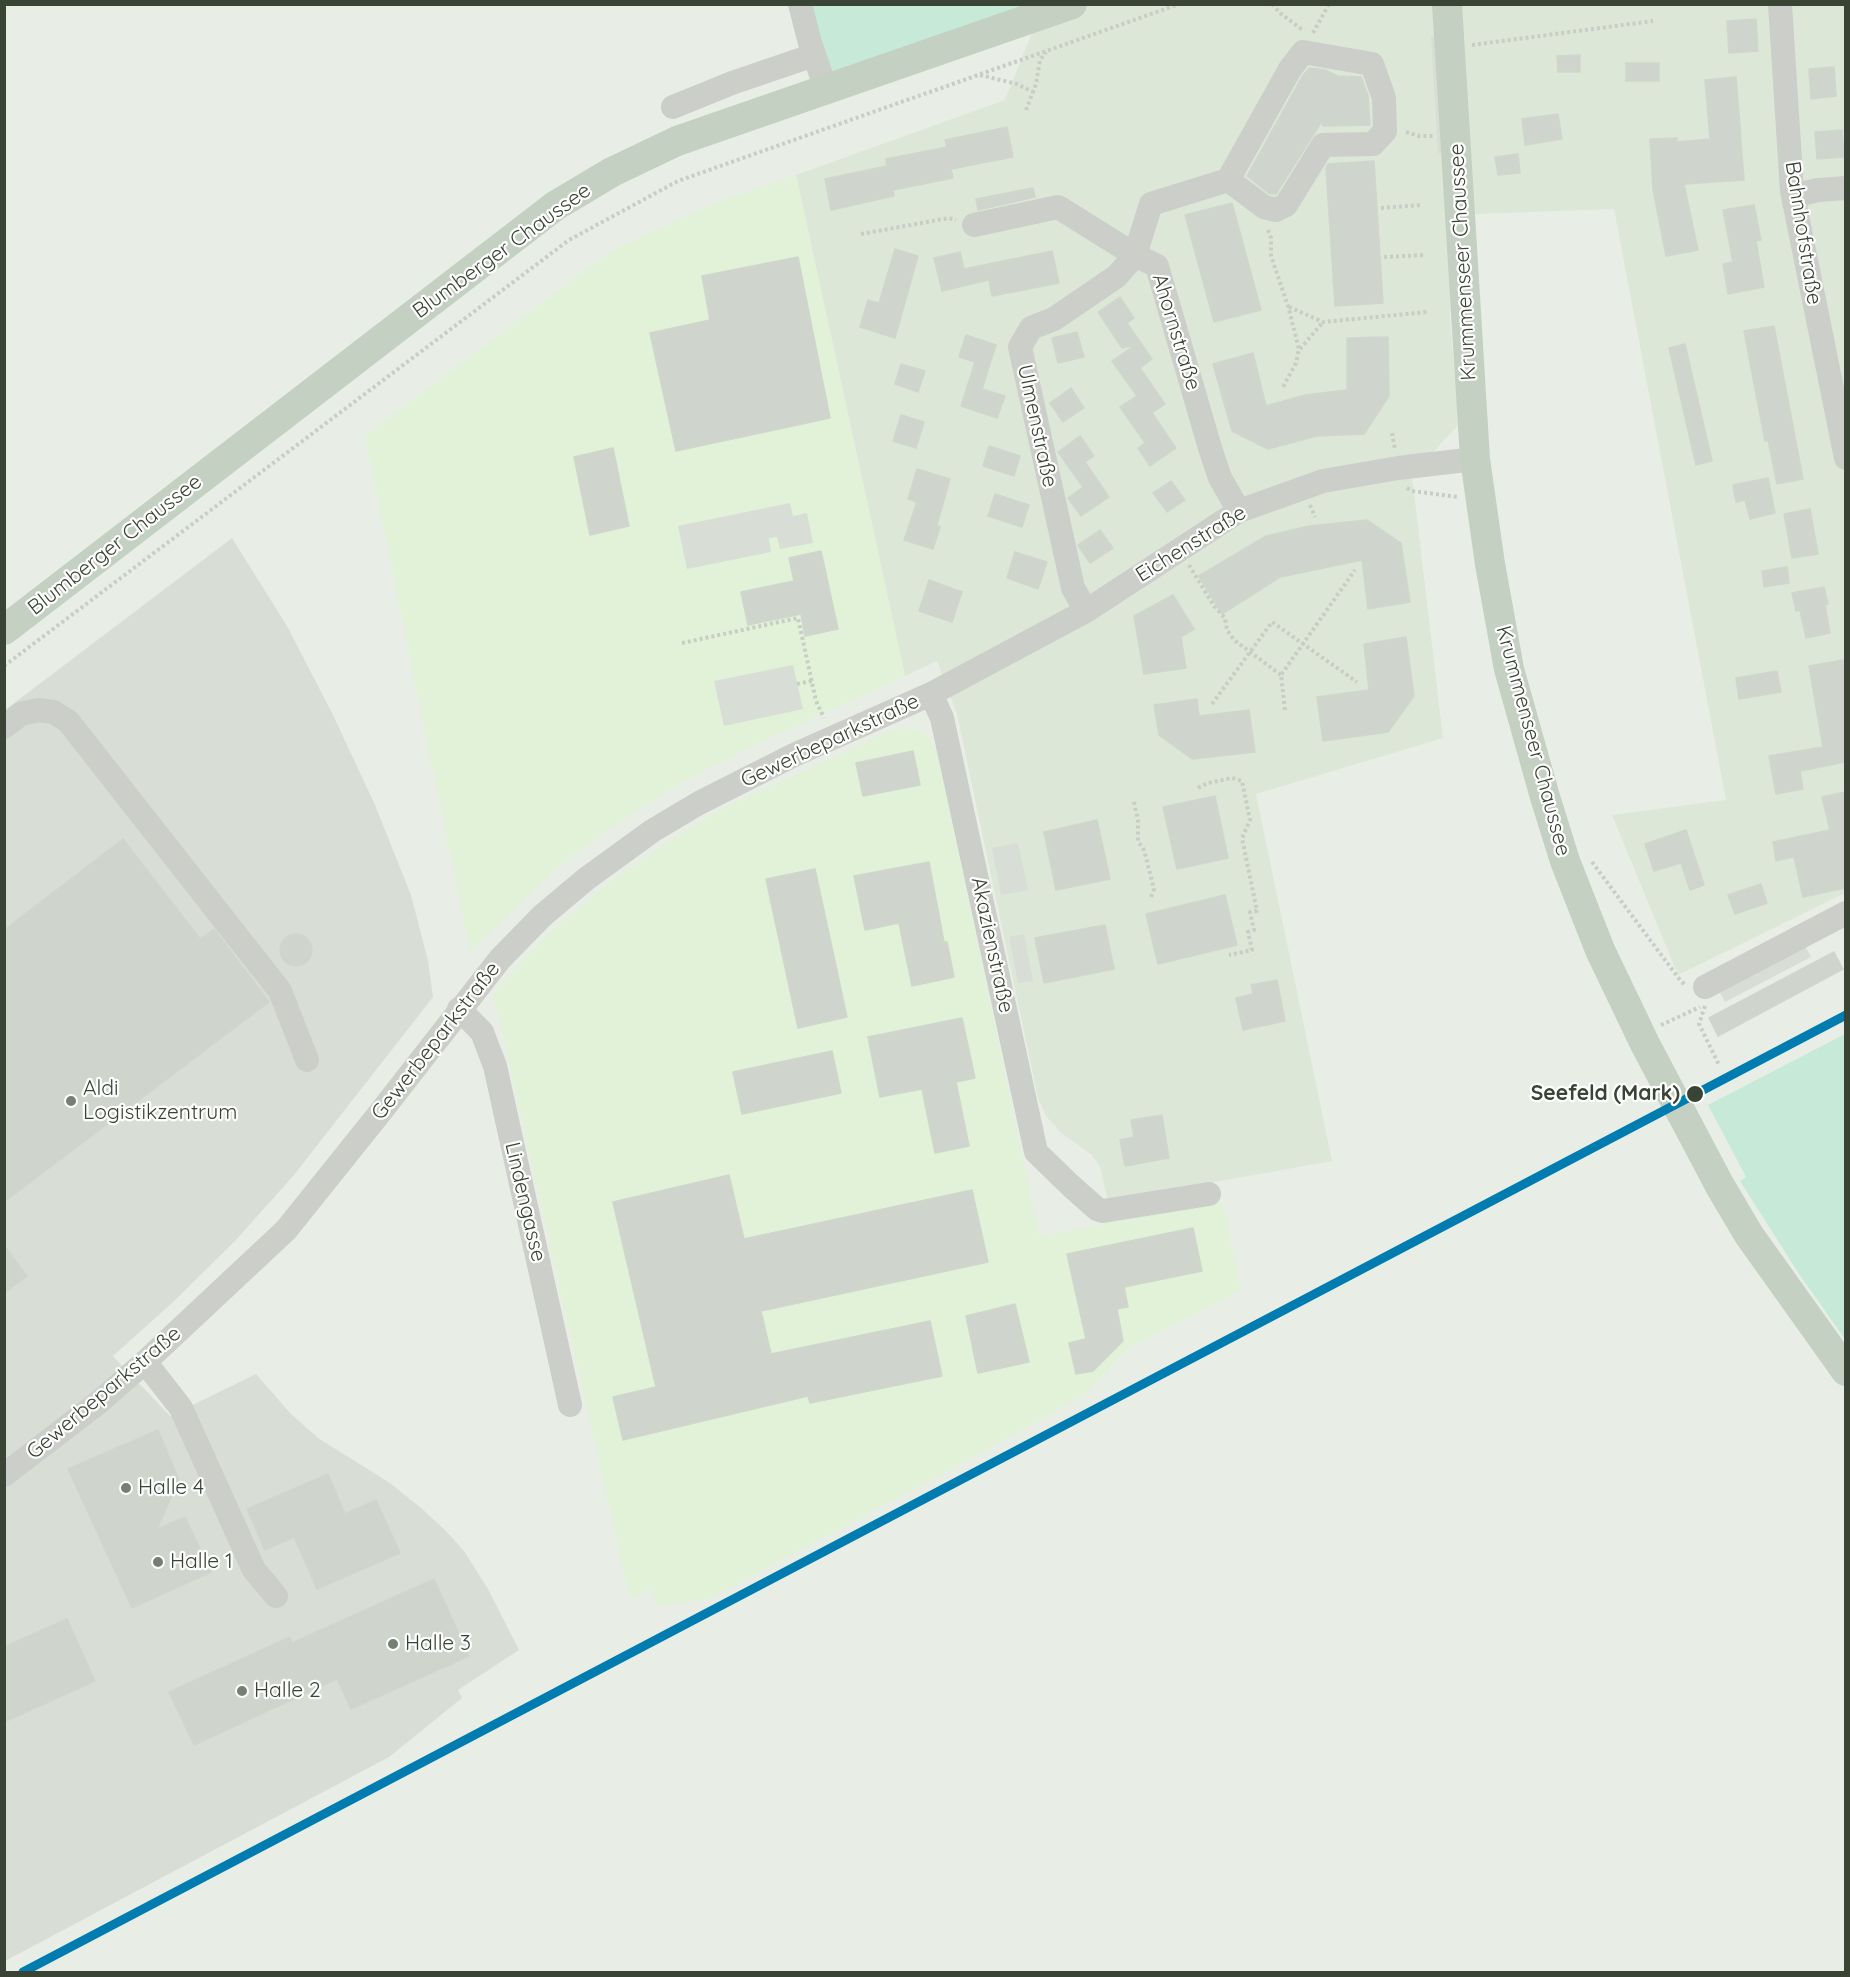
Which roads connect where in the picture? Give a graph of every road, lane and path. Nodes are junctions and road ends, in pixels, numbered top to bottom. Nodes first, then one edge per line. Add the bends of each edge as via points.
1 (800, 4) edge
2 (1072, 4) edge
3 (1179, 4) edge
4 (1272, 4) edge
5 (1329, 4) edge
6 (1448, 4) edge
7 (1780, 4) edge
8 (1653, 21) dead end
9 (1466, 46) dead end
10 (1046, 51) junction
11 (814, 55) junction
12 (979, 75) junction
13 (826, 89) junction
14 (1033, 92) junction
15 (673, 107) dead end
16 (1026, 110) dead end
17 (1228, 180) junction
18 (1845, 188) edge
19 (1794, 204) junction
20 (1421, 205) dead end
21 (1264, 207) junction
22 (1381, 208) dead end
23 (974, 225) joint
24 (861, 234) dead end
25 (1135, 255) junction
26 (1424, 255) dead end
27 (1384, 257) dead end
28 (1288, 306) junction
29 (1426, 312) dead end
30 (1323, 322) junction
31 (1299, 350) junction
32 (1283, 387) dead end
33 (1392, 433) dead end
34 (1395, 446) dead end
35 (1845, 458) edge
36 (1475, 459) junction
37 (1239, 511) junction
38 (1180, 549) junction
39 (1355, 570) dead end
40 (1086, 611) junction
41 (4, 630) edge
42 (682, 643) dead end
43 (1304, 645) junction
44 (1250, 652) junction
45 (4, 666) edge
46 (1281, 675) junction
47 (812, 681) junction
48 (1357, 682) dead end
49 (797, 684) dead end
50 (931, 694) junction
51 (1212, 704) dead end
52 (1285, 710) dead end
53 (824, 718) dead end
54 (4, 727) edge
55 (1198, 788) dead end
56 (1134, 802) dead end
57 (1590, 860) dead end
58 (1151, 897) dead end
59 (1845, 913) edge
60 (1229, 955) dead end
61 (1705, 987) joint
62 (459, 1009) junction
63 (1648, 1037) junction
64 (307, 1060) dead end
65 (1719, 1065) dead end
66 (1209, 1194) dead end
67 (145, 1362) junction
68 (1845, 1371) edge
69 (570, 1405) dead end
70 (4, 1475) edge
71 (276, 1596) dead end

1 - 11 street
2 - 13 main road, Blumberger Chaussee
3 - 10 path
4 - 5 path via 1312,35
6 - 36 main road, Krummenseer Chaussee
7 - 19 street, Bahnhofstraße
8 - 9 path
10 - 12 path
10 - 14 path
11 - 13 street
11 - 15 street
12 - 14 path
12 - 45 path via 678,181 569,240
13 - 41 main road, Blumberger Chaussee via 677,141 612,172 555,206
14 - 16 path
17 - 21 street
17 - 21 street via 1303,52 1372,64 1384,98 1385,131 1372,144 1323,145 1286,205 1276,210
17 - 25 street, Ahornstraße via 1151,204
18 - 19 street via 1801,194
19 - 35 street, Bahnhofstraße
20 - 22 path
21 - 28 path via 1271,256
23 - 24 path via 950,218
23 - 25 street via 1058,207
25 - 37 street, Ahornstraße via 1157,266 1210,448
25 - 40 street, Ulmenstraße via 1117,276 1054,319 1031,328 1020,346 1070,578
26 - 27 path
28 - 30 path
28 - 31 path
29 - 30 path
30 - 31 path
31 - 32 path
33 - 34 path
36 - 37 street, Eichenstraße via 1323,481
36 - 63 main road, Krummenseer Chaussee via 1509,669 1545,797 1600,950
37 - 38 street, Eichenstraße
38 - 40 street, Eichenstraße
38 - 44 path via 1225,618 1227,630
39 - 43 path
40 - 50 street, Eichenstraße
42 - 47 path via 798,618
43 - 44 path via 1272,622
43 - 46 path
43 - 48 path
44 - 46 path
44 - 51 path
46 - 52 path
47 - 49 path
47 - 53 path
50 - 62 street, Gewerbeparkstraße via 795,755 652,831 542,916
50 - 66 street, Akazienstraße via 942,718 1036,1152 1103,1211
54 - 64 street via 21,714 38,710 53,712 68,721 280,991
55 - 60 path via 1232,778 1242,781 1250,819 1242,838 1257,911 1250,912 1254,930 1248,932 1252,950
56 - 58 path via 1138,841 1154,889
57 - 61 path via 1680,980 1690,989
59 - 61 street
62 - 67 street, Gewerbeparkstraße via 286,1230
62 - 69 street, Lindengasse via 482,1032 495,1066
63 - 65 path via 1705,1004 1699,1024
63 - 68 main road, Krummenseer Chaussee via 1720,1186 1749,1235
67 - 70 street, Gewerbeparkstraße
67 - 71 street via 181,1408 254,1570

